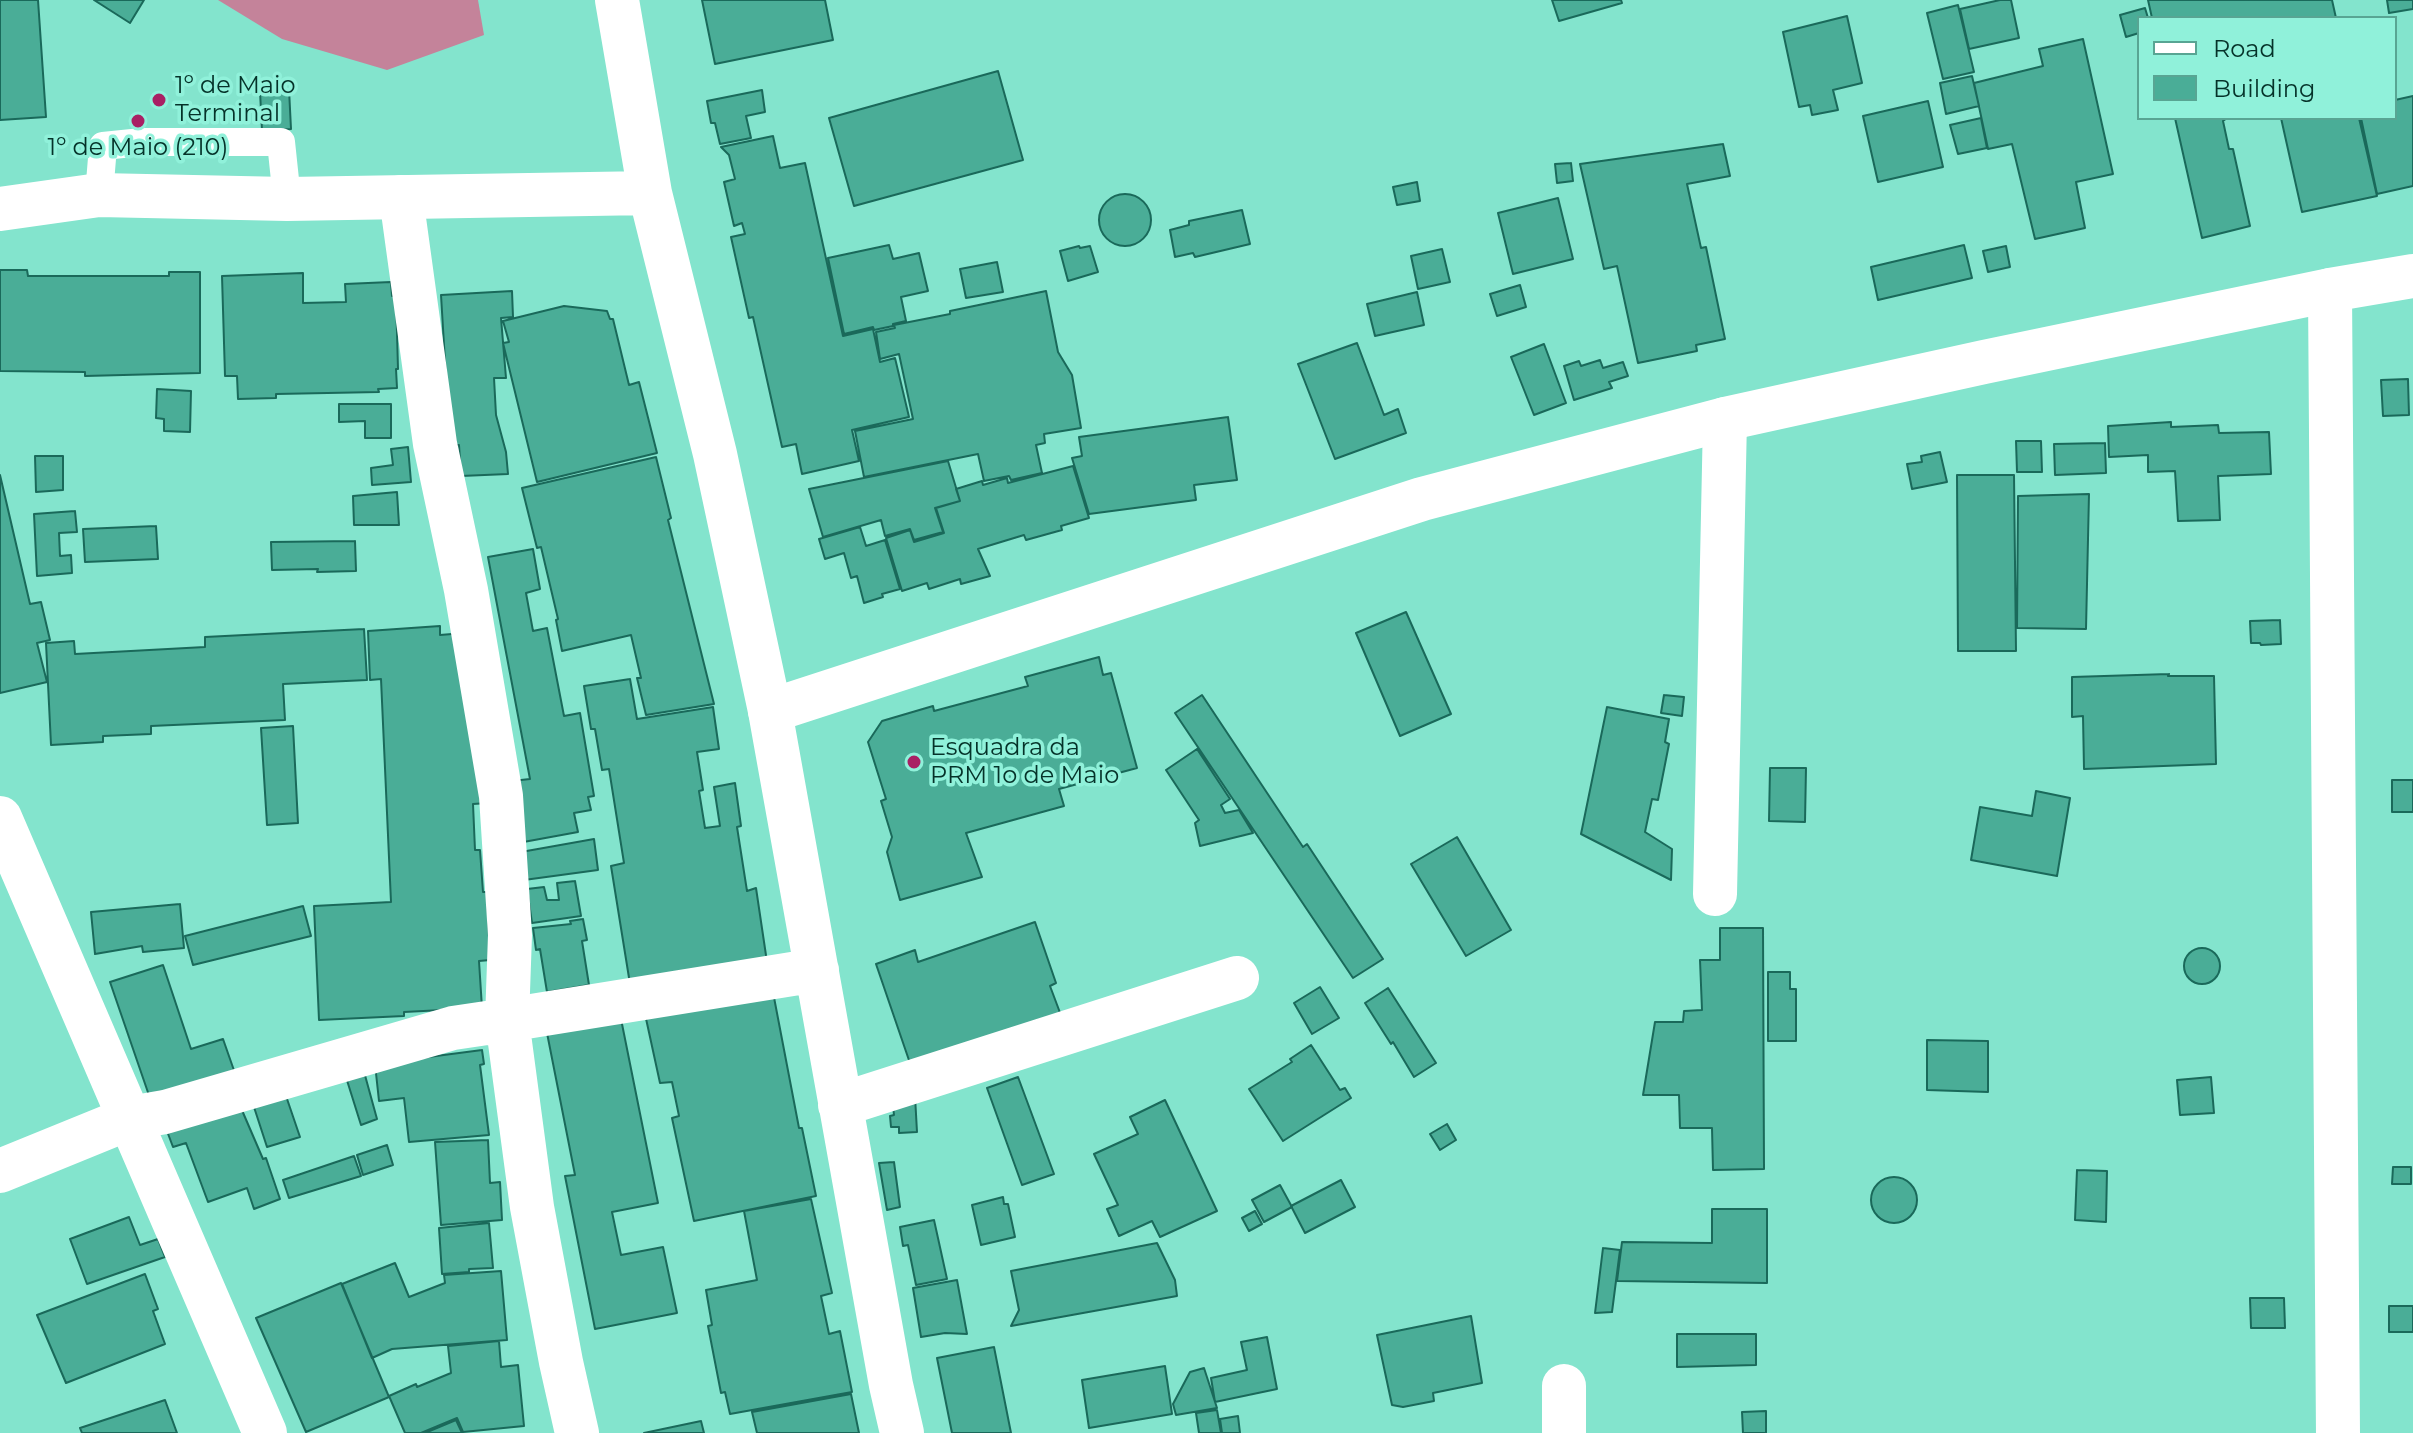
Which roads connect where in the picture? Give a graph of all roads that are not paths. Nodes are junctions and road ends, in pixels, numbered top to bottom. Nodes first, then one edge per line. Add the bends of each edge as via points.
1 (617, 0) edge
2 (650, 193) junction
3 (401, 197) junction
4 (0, 209) edge
5 (2413, 276) edge
6 (2330, 290) junction
7 (1725, 419) junction
8 (770, 711) junction
9 (0, 818) edge
10 (1715, 894) dead end
11 (817, 970) junction
12 (1237, 978) dead end
13 (507, 1020) junction
14 (840, 1105) junction
15 (130, 1118) junction
16 (0, 1171) edge
17 (1564, 1386) dead end
18 (265, 1433) edge
19 (577, 1433) edge
20 (902, 1433) edge
21 (1564, 1433) edge
22 (2338, 1433) edge

1 - 2 street
2 - 3 street
2 - 8 street via 715,454
3 - 4 street via 99,195
3 - 13 street via 435,444 501,796 510,935
5 - 6 street
6 - 7 street
6 - 22 street
7 - 8 street via 1422,499
7 - 10 street
8 - 11 street
9 - 15 street
11 - 13 street
11 - 14 street
12 - 14 street
13 - 15 street via 453,1028
13 - 19 street via 532,1207
14 - 20 street
15 - 16 street
15 - 18 street
17 - 21 street

